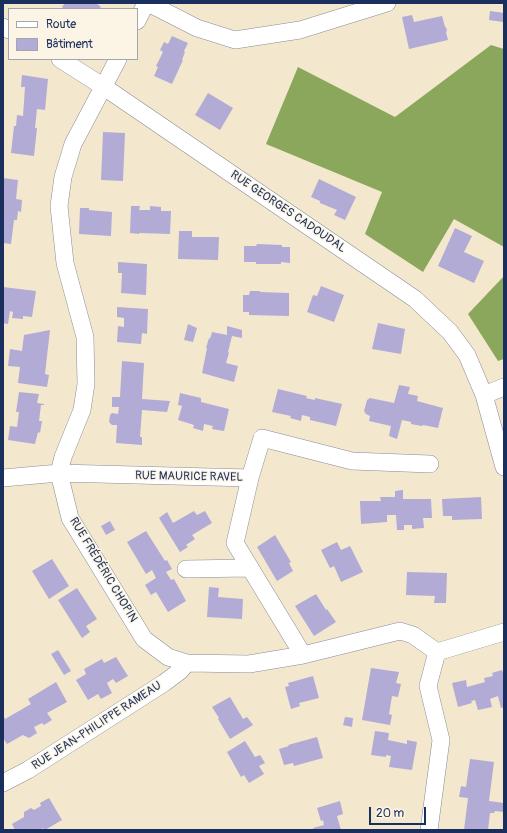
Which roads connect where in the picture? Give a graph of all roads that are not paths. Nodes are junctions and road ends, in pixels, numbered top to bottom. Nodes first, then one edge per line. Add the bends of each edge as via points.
1 (147, 3) edge
2 (386, 3) edge
3 (138, 19) edge
4 (62, 60) edge
5 (118, 60) edge
6 (104, 87) junction
7 (504, 387) edge
8 (484, 395) junction
9 (430, 464) dead end
10 (504, 467) edge
11 (60, 474) junction
12 (3, 478) edge
13 (250, 478) junction
14 (250, 568) junction
15 (186, 569) dead end
16 (504, 632) edge
17 (437, 652) junction
18 (303, 655) junction
19 (187, 663) junction
20 (3, 783) edge
21 (429, 830) edge

1 - 2 street via 197,28 235,40 300,30
1 - 3 street
4 - 6 street, RUE GEORGES CADOUDAL
5 - 6 street, RUE FRÉDÉRIC CHOPIN
6 - 8 street, RUE GEORGES CADOUDAL via 415,299 450,332 467,355
6 - 11 street, RUE FRÉDÉRIC CHOPIN via 73,144 63,177 59,206 65,263 85,337 86,384 82,410 63,457
7 - 8 street
8 - 10 street, RUE GEORGES CADOUDAL
9 - 13 street, RUE MAURICE RAVEL via 352,461 262,438
11 - 12 street, RUE MAURICE RAVEL
11 - 13 street, RUE MAURICE RAVEL
11 - 19 street, RUE FRÉDÉRIC CHOPIN via 70,518 144,639 168,657
13 - 14 street via 235,543
14 - 15 street
14 - 18 street
16 - 17 street
17 - 18 street, RUE FRÉDÉRIC CHOPIN via 413,635 400,631
17 - 21 street via 428,686 441,740
18 - 19 street, RUE FRÉDÉRIC CHOPIN via 249,664
19 - 20 street, RUE JEAN-PHILIPPE RAMEAU via 164,683 28,770

